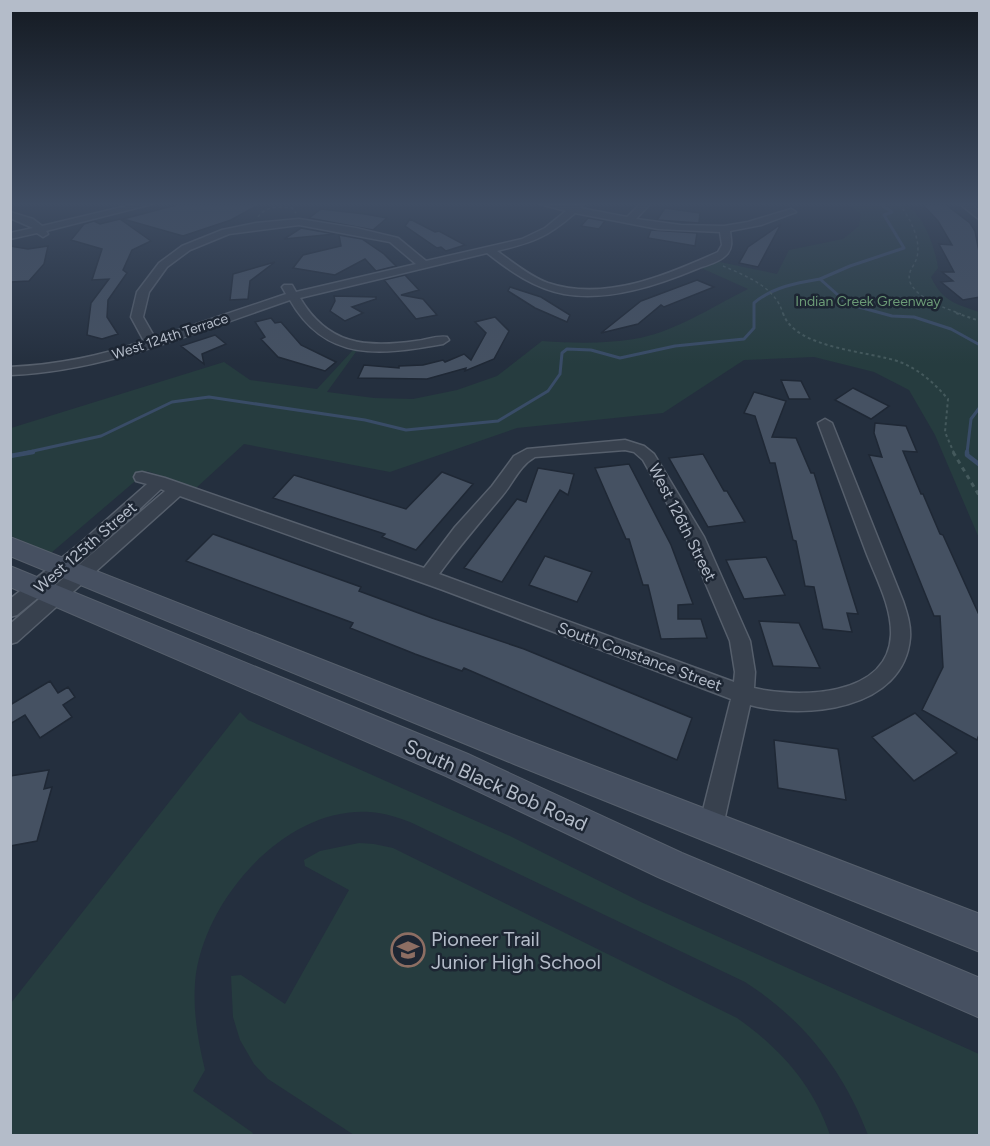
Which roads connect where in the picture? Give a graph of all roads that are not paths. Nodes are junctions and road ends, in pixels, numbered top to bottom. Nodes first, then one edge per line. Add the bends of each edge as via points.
1 (174, 257) edge
2 (415, 257) edge
3 (460, 257) edge
4 (500, 257) edge
5 (714, 257) edge
6 (150, 259) dead end
7 (169, 261) junction
8 (425, 266) junction
9 (290, 291) junction
10 (443, 340) dead end
11 (152, 342) junction
12 (10, 371) edge
13 (825, 423) dead end
14 (150, 480) joint
15 (177, 489) junction
16 (10, 546) edge
17 (10, 576) edge
18 (428, 576) junction
19 (60, 581) junction
20 (10, 610) edge
21 (10, 636) edge
22 (743, 693) junction
23 (711, 826) junction
24 (980, 933) edge
25 (980, 998) edge

1 - 7 street
2 - 8 street
3 - 8 street, West 124th Terrace
4 - 5 street via 545,285 594,296 649,282
6 - 7 street
7 - 11 street via 143,292 137,317
8 - 9 street, West 124th Terrace
9 - 10 street via 312,325 356,348 391,350
9 - 11 street, West 124th Terrace
11 - 12 street, West 124th Terrace via 113,356
13 - 22 street, South Constance Street via 894,601 900,645 891,668 881,679 831,700 778,702
14 - 15 street, South Constance Street
14 - 19 street, West 125th Street
15 - 18 street, South Constance Street
15 - 19 street, West 125th Street
16 - 19 main road, South Black Bob Road
17 - 19 main road, South Black Bob Road
18 - 22 street, South Constance Street
18 - 22 street, West 126th Street via 519,459 532,452 625,445 639,449 649,457 694,537 740,641 745,672
19 - 20 street, West 125th Street
19 - 21 street
19 - 23 main road, South Black Bob Road
19 - 25 main road, South Black Bob Road via 670,866
22 - 23 street, West 126th Street
23 - 24 main road, South Black Bob Road

